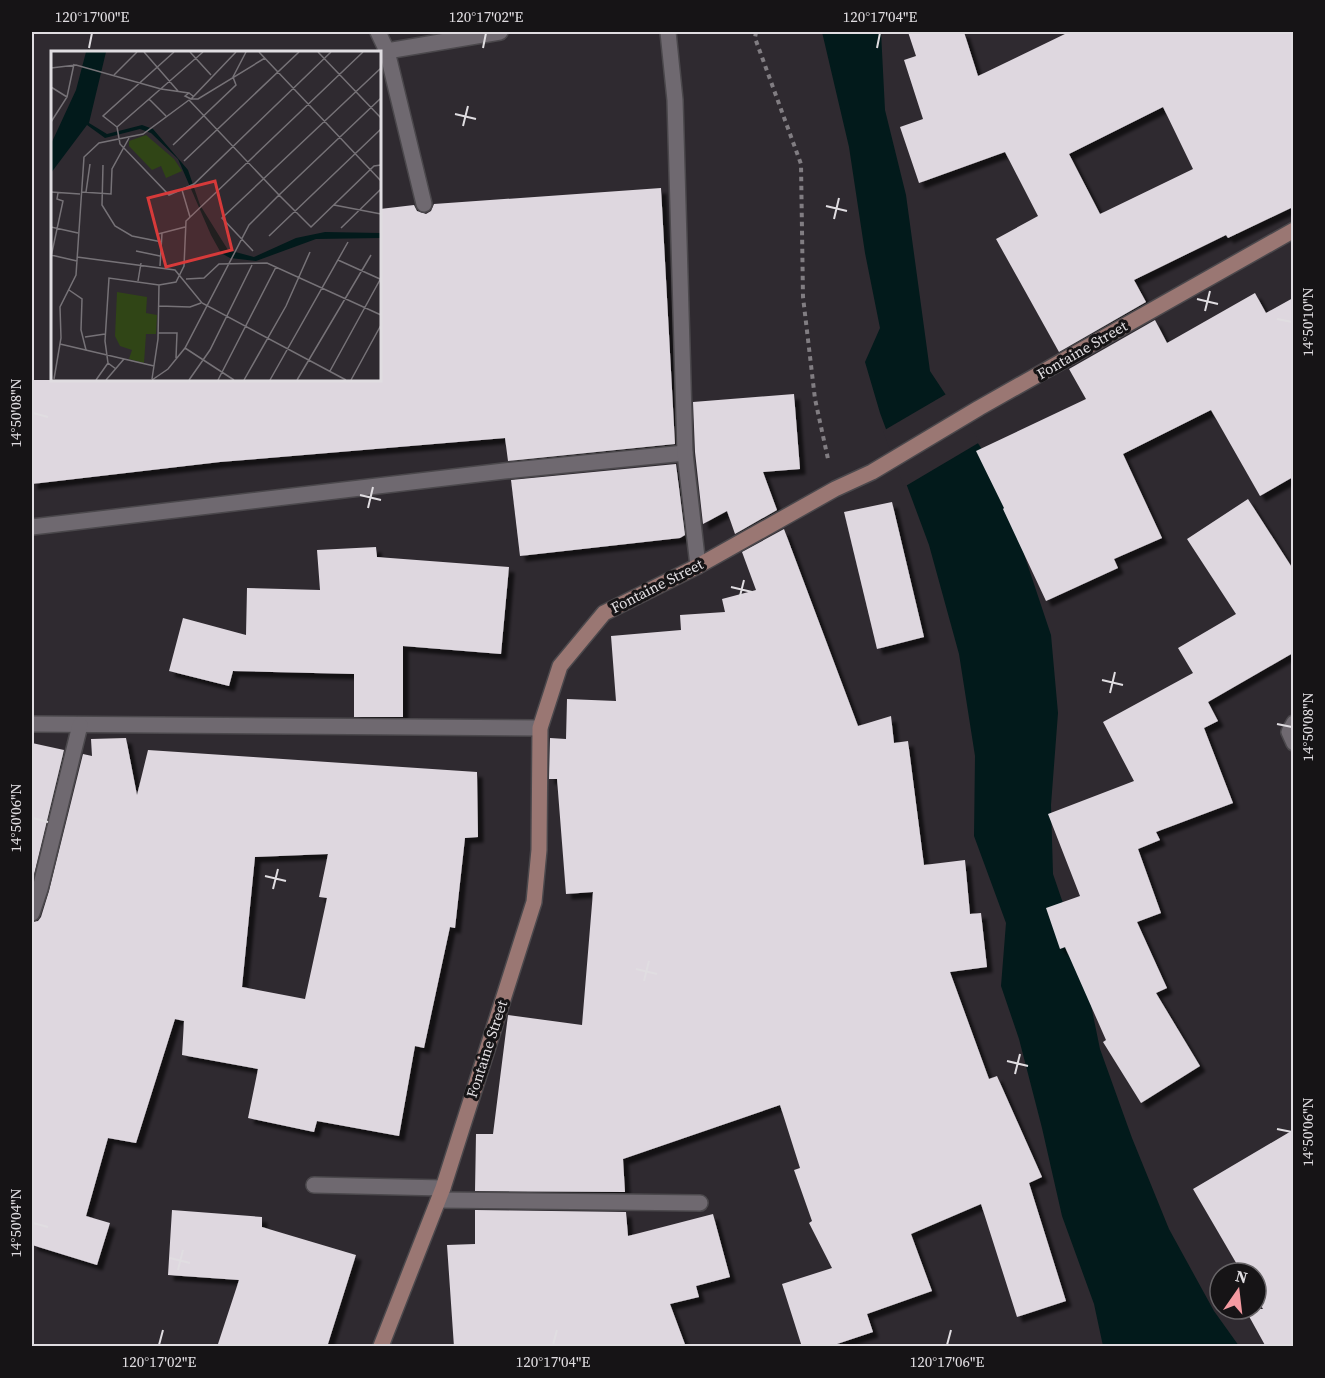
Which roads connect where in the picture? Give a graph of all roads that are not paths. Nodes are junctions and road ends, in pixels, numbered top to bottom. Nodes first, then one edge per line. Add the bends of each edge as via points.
1 (378, 32) edge
2 (500, 32) edge
3 (668, 32) edge
4 (387, 51) junction
5 (424, 204) dead end
6 (1293, 230) edge
7 (685, 453) junction
8 (32, 527) edge
9 (698, 566) junction
10 (32, 724) edge
11 (80, 725) junction
12 (540, 728) junction
13 (36, 886) edge
14 (32, 913) edge
15 (314, 1185) dead end
16 (441, 1194) junction
17 (700, 1203) dead end
18 (381, 1347) edge

1 - 4 street
2 - 4 street
3 - 7 street via 675,100
4 - 5 street
6 - 9 street, Fontaine Street via 872,472
7 - 8 street
7 - 9 street
9 - 12 street, Fontaine Street via 604,613 560,666
10 - 11 street
11 - 12 street
11 - 13 street
12 - 16 street, Fontaine Street via 539,850 534,902
13 - 14 street
15 - 16 street
16 - 17 street
16 - 18 street, Fontaine Street

